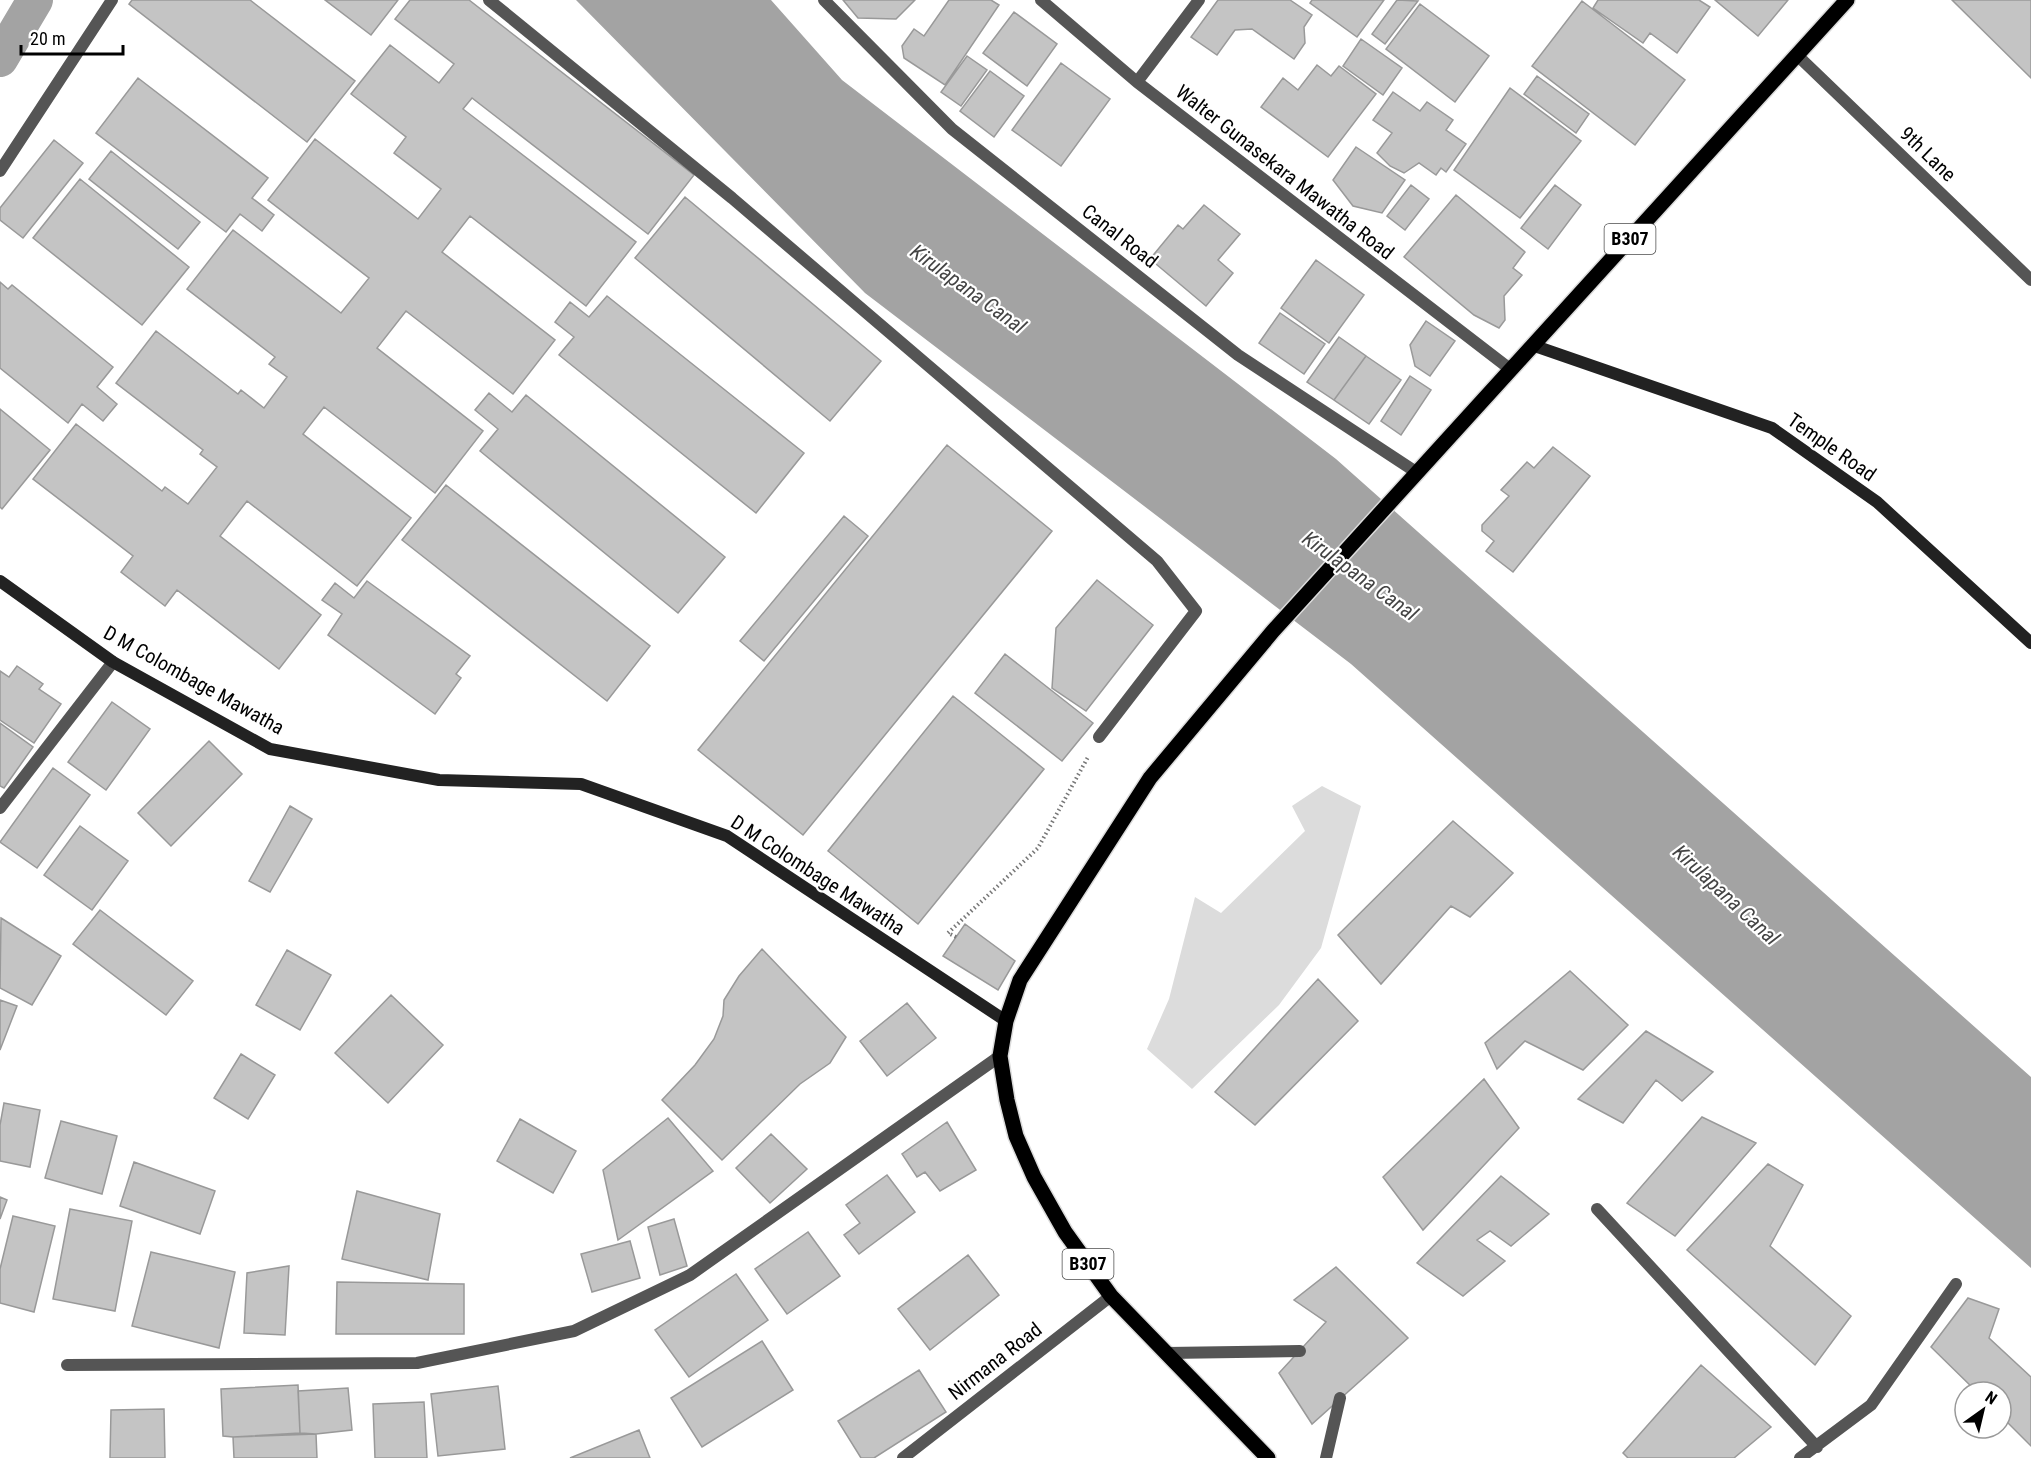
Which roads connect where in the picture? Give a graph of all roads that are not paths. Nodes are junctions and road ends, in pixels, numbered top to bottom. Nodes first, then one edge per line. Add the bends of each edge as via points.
1 (112, 0) edge
2 (489, 0) edge
3 (824, 0) edge
4 (1041, 0) edge
5 (1199, 0) edge
6 (1847, 0) edge
7 (1798, 56) junction
8 (1137, 82) junction
9 (0, 171) edge
10 (2031, 280) edge
11 (1532, 345) junction
12 (1510, 369) junction
13 (1414, 475) junction
14 (0, 581) edge
15 (2031, 643) edge
16 (113, 662) junction
17 (1099, 737) road end
18 (0, 808) edge
19 (1006, 1021) junction
20 (1000, 1056) junction
21 (1597, 1209) dead end
22 (1956, 1284) dead end
23 (1111, 1296) junction
24 (1300, 1351) dead end
25 (1167, 1353) junction
26 (67, 1365) dead end
27 (1340, 1398) dead end
28 (1816, 1447) junction
29 (903, 1458) edge
30 (1268, 1458) edge
31 (1326, 1458) edge
32 (1800, 1458) edge

1 - 9 street
2 - 17 street via 732,198 1156,561 1196,611
3 - 13 street, Canal Road via 952,129 1238,355
4 - 8 street, Walter Gunasekara Mawatha Road
5 - 8 street
6 - 7 main road, B307
7 - 10 street, 9th Lane
7 - 11 main road, B307
8 - 12 street, Walter Gunasekara Mawatha Road
11 - 12 main road, B307
11 - 15 street, Temple Road via 1772,428 1877,502
12 - 13 main road, B307
13 - 19 main road, B307 via 1273,631 1150,778 1020,980
14 - 16 street, D M Colombage Mawatha
16 - 18 street
16 - 19 street, D M Colombage Mawatha via 270,749 439,780 581,784 727,836
19 - 20 main road, B307
20 - 23 main road, B307 via 1016,1136 1034,1177 1065,1232
20 - 26 street via 690,1275 574,1331 417,1363
21 - 28 street
22 - 28 street via 1871,1405
23 - 25 main road, B307
23 - 29 street, Nirmana Road
24 - 25 street
25 - 30 main road, B307
27 - 31 street
28 - 32 street

